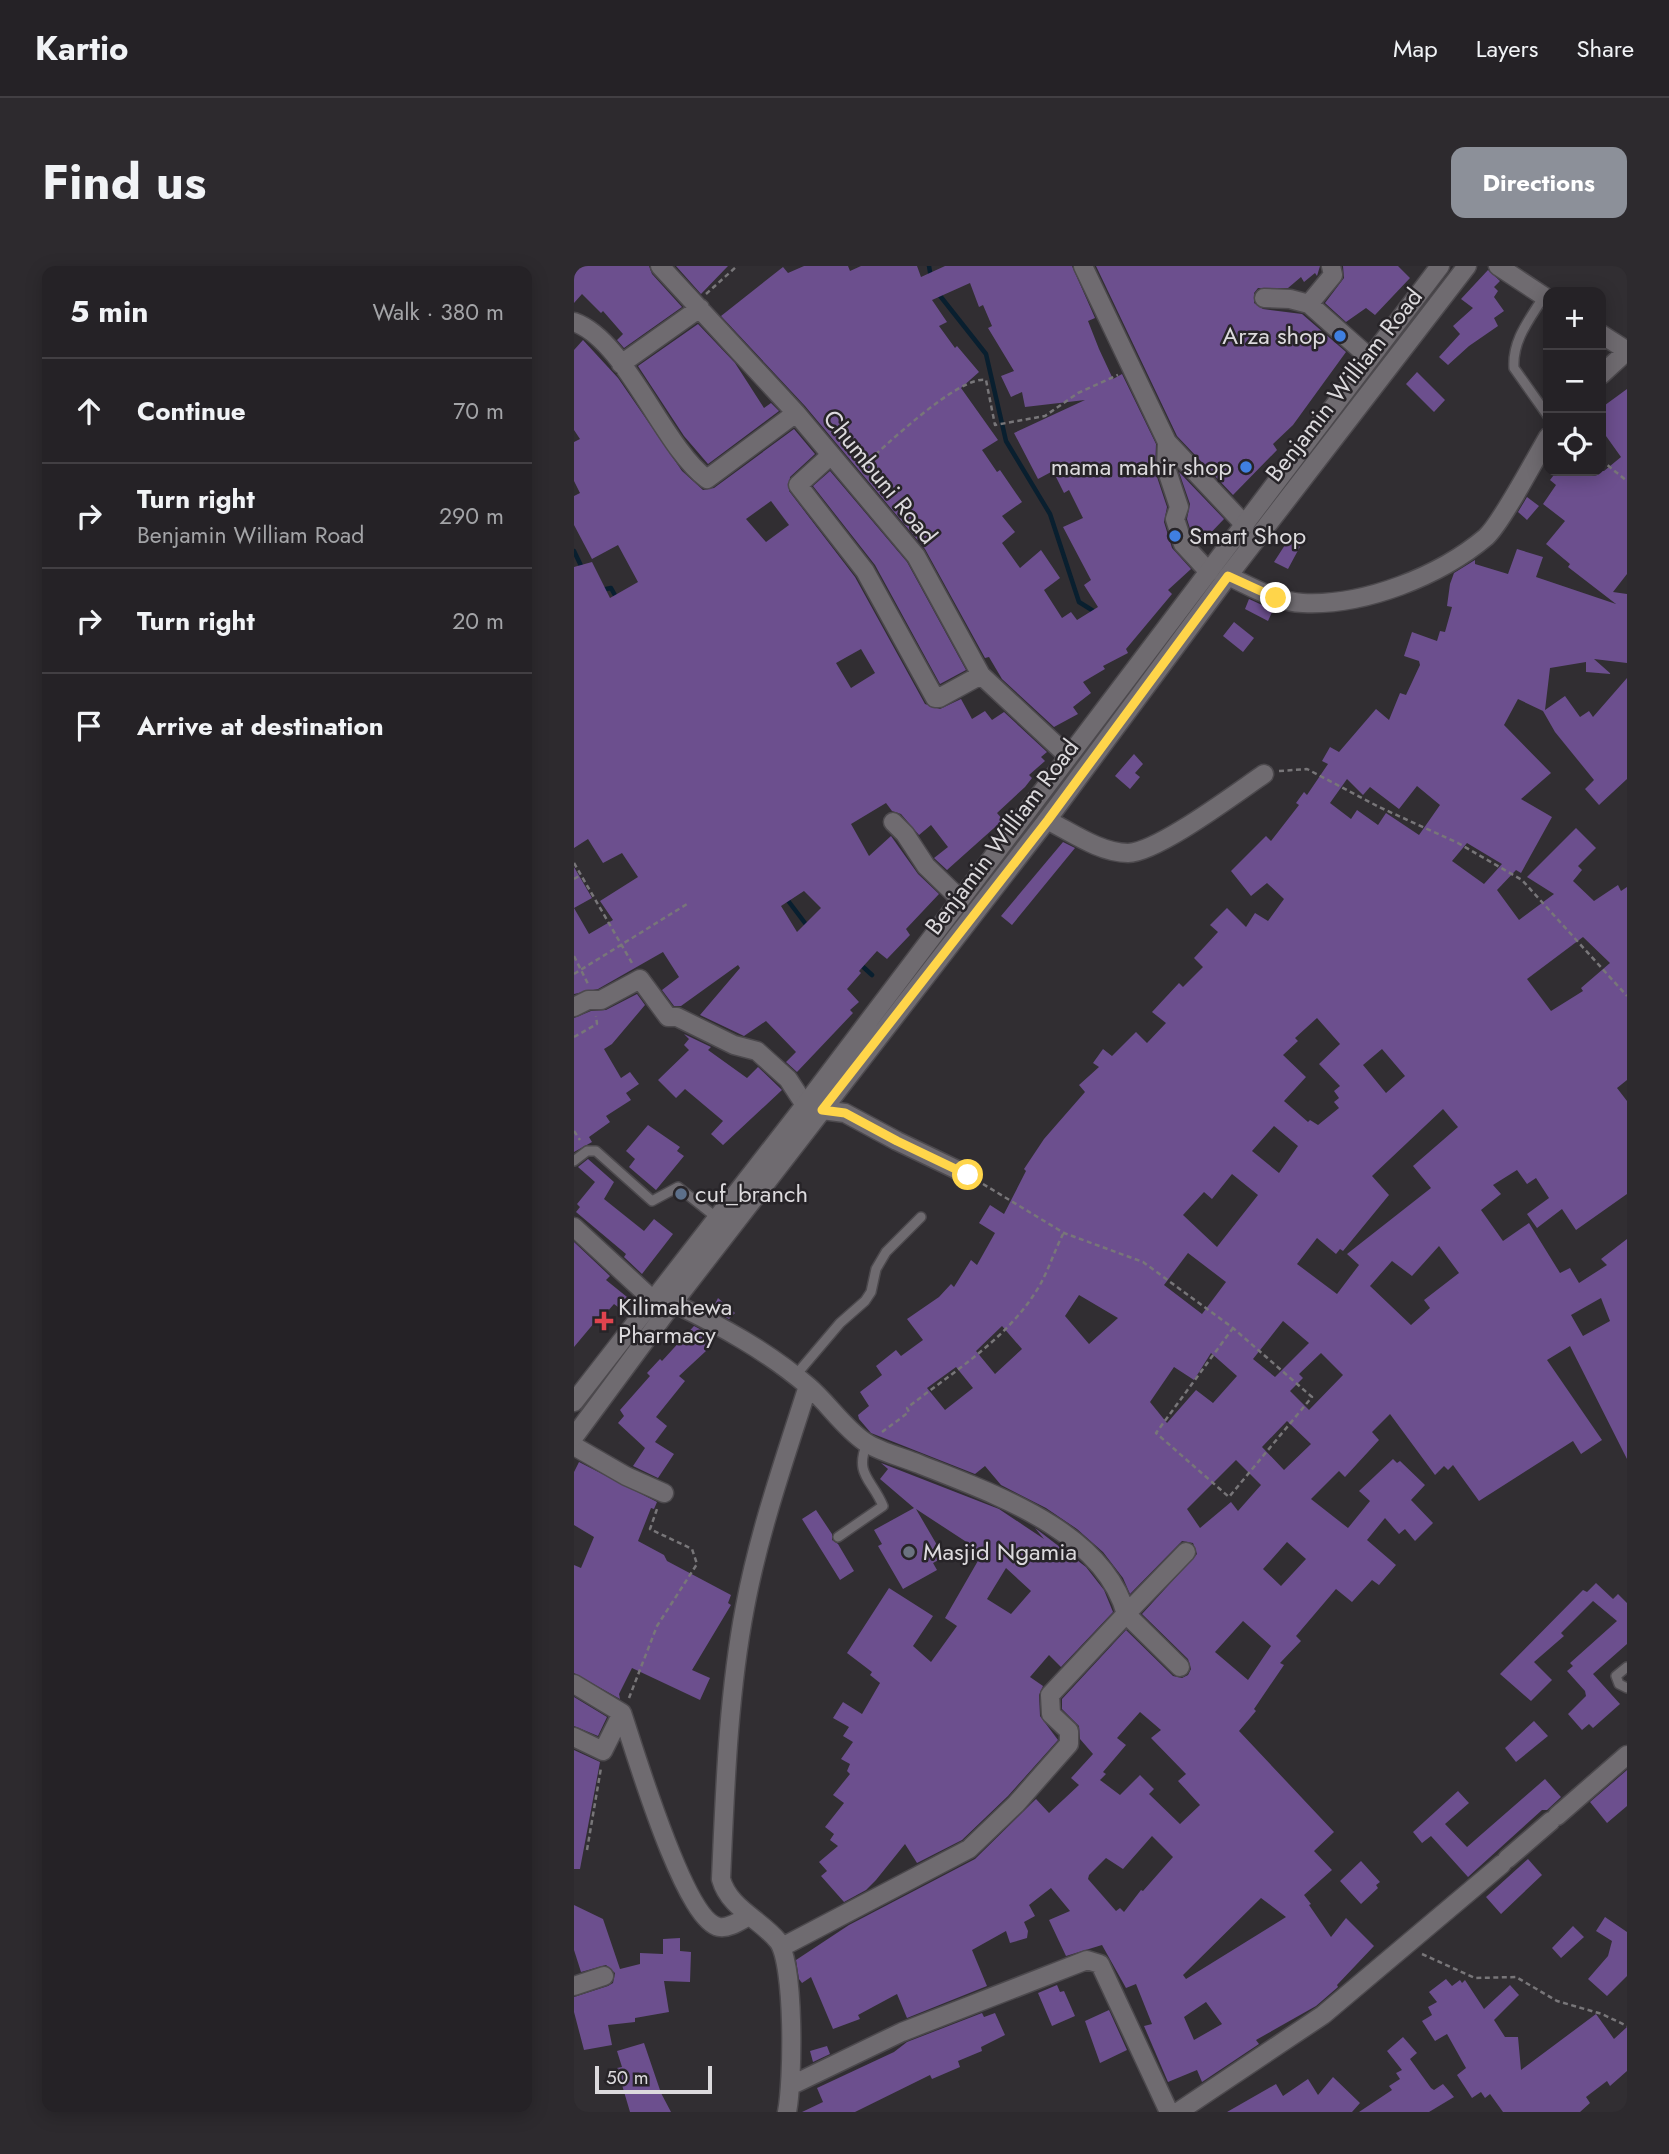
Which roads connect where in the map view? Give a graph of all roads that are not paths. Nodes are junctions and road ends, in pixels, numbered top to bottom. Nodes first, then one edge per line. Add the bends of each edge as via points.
1 (660, 266) edge
2 (1083, 266) edge
3 (1331, 266) edge
4 (1440, 266) edge
5 (1467, 266) edge
6 (1498, 266) edge
7 (1543, 296) edge
8 (1264, 298) dead end
9 (1543, 302) edge
10 (1310, 304) junction
11 (698, 305) junction
12 (574, 322) edge
13 (1606, 337) edge
14 (1627, 351) edge
15 (1370, 358) junction
16 (621, 364) junction
17 (1606, 370) edge
18 (796, 413) junction
19 (1546, 413) edge
20 (1167, 442) junction
21 (1543, 445) edge
22 (831, 455) junction
23 (1245, 525) junction
24 (1209, 572) junction
25 (1228, 576) junction
26 (981, 675) junction
27 (1068, 756) junction
28 (1264, 774) road end
29 (1048, 820) junction
30 (893, 822) dead end
31 (960, 899) junction
32 (574, 1007) edge
33 (813, 1107) junction
34 (574, 1161) edge
35 (968, 1175) road end
36 (921, 1217) dead end
37 (717, 1218) junction
38 (574, 1227) edge
39 (653, 1300) junction
40 (673, 1303) junction
41 (802, 1381) junction
42 (574, 1402) edge
43 (574, 1437) edge
44 (866, 1442) junction
45 (574, 1446) edge
46 (663, 1493) road end
47 (838, 1537) dead end
48 (1186, 1552) dead end
49 (1126, 1614) junction
50 (1180, 1667) dead end
51 (1627, 1667) edge
52 (574, 1684) edge
53 (1627, 1688) edge
54 (622, 1713) junction
55 (574, 1737) edge
56 (1627, 1755) edge
57 (749, 1916) junction
58 (782, 1947) junction
59 (604, 1976) dead end
60 (574, 1986) edge
61 (792, 2085) junction
62 (788, 2112) edge
63 (1168, 2112) edge
64 (1178, 2112) edge

1 - 11 street
2 - 20 street
3 - 10 street via 1333,275
4 - 15 street, Benjamin William Road
5 - 25 street, Benjamin William Road
6 - 7 street
8 - 10 street
9 - 19 lane via 1518,338 1513,360
10 - 15 street
11 - 16 street
11 - 18 street
12 - 16 street, Chumbuni Road via 591,329
13 - 14 street
14 - 17 street
15 - 23 street, Benjamin William Road
16 - 18 street, Chumbuni Road via 706,479
18 - 22 street, Chumbuni Road
20 - 23 street
20 - 24 street via 1166,468 1179,507 1175,519 1182,544
21 - 25 street via 1488,535 1434,572 1371,596 1303,603 1276,598
22 - 26 street, Chumbuni Road via 916,556
22 - 26 street via 798,485 865,571 935,698
23 - 24 street, Benjamin William Road
24 - 27 street, Benjamin William Road
25 - 29 street, Benjamin William Road
26 - 27 street, Chumbuni Road
27 - 31 street, Benjamin William Road
28 - 29 street via 1152,847 1128,853 1096,845
29 - 33 street, Benjamin William Road
30 - 31 street via 926,866
31 - 33 street, Benjamin William Road
32 - 33 street via 640,979 668,1017 757,1051
33 - 35 street via 845,1113
33 - 37 street, Benjamin William Road
33 - 40 street, Benjamin William Road
34 - 37 lane via 587,1151 596,1151 652,1201 678,1187
36 - 41 lane via 886,1252 871,1292 840,1323
37 - 39 street, Benjamin William Road
38 - 39 street
39 - 42 street, Benjamin William Road
40 - 41 street via 738,1334
40 - 43 street, Benjamin William Road
41 - 44 street
41 - 57 street via 745,1605 736,1664 721,1879 729,1897
44 - 47 lane via 863,1470 883,1506
44 - 49 street via 1021,1506 1083,1548 1105,1573
45 - 46 street
48 - 49 street
49 - 50 street
49 - 58 street via 1050,1695 1051,1714 1069,1731 1069,1744 1016,1804 969,1849
51 - 53 lane via 1616,1676
52 - 54 street
54 - 55 street via 604,1751
54 - 57 street via 652,1805 694,1900 716,1927
56 - 64 street via 1323,2015
57 - 58 street
58 - 61 street
59 - 60 street
61 - 62 street
61 - 63 street via 902,2032 1087,1960 1100,1964

